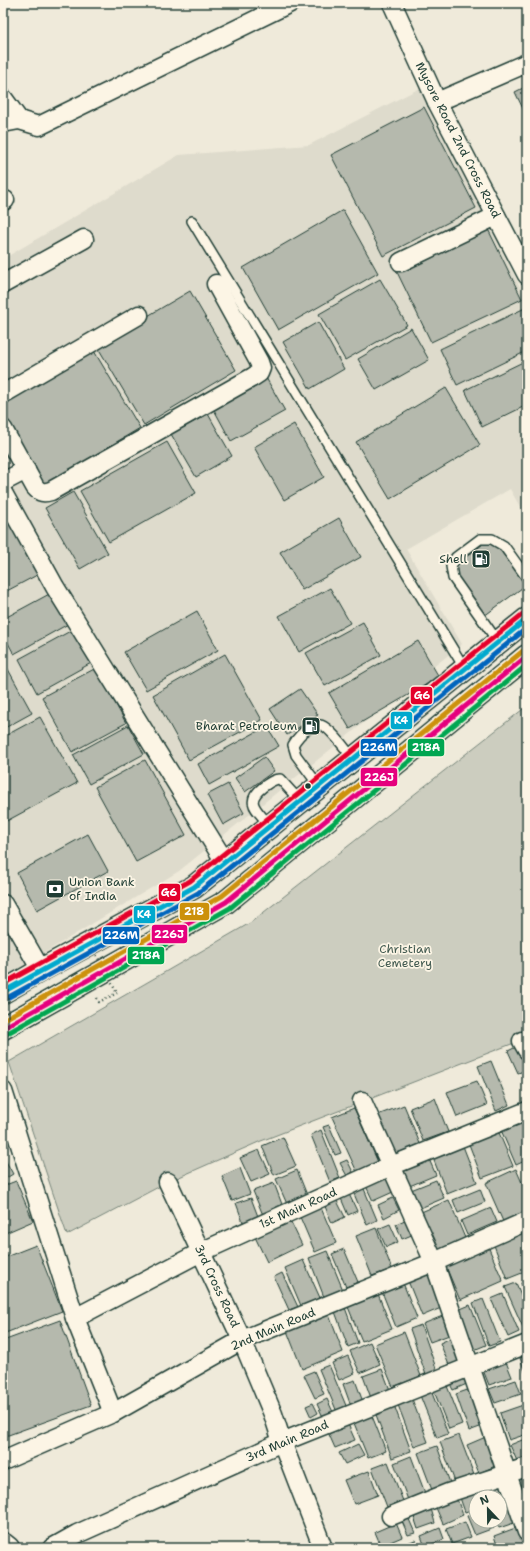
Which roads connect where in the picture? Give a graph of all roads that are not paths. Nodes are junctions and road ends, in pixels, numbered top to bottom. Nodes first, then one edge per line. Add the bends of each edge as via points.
1 (290, 3) edge
2 (392, 3) edge
3 (527, 63) edge
4 (3, 98) edge
5 (437, 102) junction
6 (11, 122) edge
7 (496, 216) junction
8 (192, 221) dead end
9 (84, 239) dead end
10 (401, 262) dead end
11 (527, 275) edge
12 (3, 284) edge
13 (216, 284) dead end
14 (138, 315) dead end
15 (3, 394) edge
16 (3, 429) edge
17 (26, 470) junction
18 (3, 482) edge
19 (3, 493) edge
20 (527, 578) edge
21 (527, 619) edge
22 (498, 642) junction
23 (527, 656) edge
24 (465, 669) junction
25 (353, 758) junction
26 (319, 786) junction
27 (300, 801) junction
28 (270, 826) junction
29 (225, 862) junction
30 (3, 904) edge
31 (41, 970) junction
32 (3, 992) edge
33 (3, 1028) edge
34 (3, 1091) edge
35 (362, 1101) dead end
36 (527, 1111) edge
37 (391, 1166) junction
38 (168, 1182) dead end
39 (527, 1221) edge
40 (201, 1252) junction
41 (434, 1262) junction
42 (75, 1318) junction
43 (242, 1340) junction
44 (527, 1344) edge
45 (471, 1366) junction
46 (113, 1413) junction
47 (282, 1442) junction
48 (3, 1461) edge
49 (527, 1466) edge
50 (506, 1474) junction
51 (391, 1516) dead end
52 (527, 1532) edge
53 (3, 1544) edge
54 (8, 1548) edge
55 (52, 1548) edge
56 (323, 1548) edge

1 - 6 street via 39,126
2 - 5 street, Mysore Road 2nd Cross Road
3 - 5 street
4 - 6 street
5 - 7 street, Mysore Road 2nd Cross Road
7 - 10 street
7 - 11 street, Mysore Road 2nd Cross Road
8 - 24 lane
9 - 12 street
13 - 17 street via 259,362 259,373 44,493 39,491
14 - 15 street
16 - 17 street
17 - 18 street
19 - 29 street via 55,587
20 - 22 lane via 504,546 492,539 480,539 456,557 451,566 453,578
21 - 22 main road
22 - 24 main road
23 - 33 main road via 226,902
24 - 25 main road
25 - 26 main road
25 - 26 lane via 323,725 302,733 293,745 294,750
26 - 27 main road
27 - 28 main road
27 - 28 lane via 280,779 273,780 256,793 253,804
28 - 29 main road
29 - 31 main road via 194,887
30 - 31 street
31 - 32 main road
34 - 42 street
35 - 37 street
36 - 37 street, 1st Main Road
37 - 40 street, 1st Main Road
37 - 41 street
38 - 40 street, 3rd Cross Road
39 - 41 street, 2nd Main Road
40 - 42 street, 1st Main Road
40 - 43 street, 3rd Cross Road
41 - 43 street, 2nd Main Road
41 - 45 street
42 - 46 street
43 - 46 street, 2nd Main Road
43 - 47 street, 3rd Cross Road
44 - 45 street, 3rd Main Road
45 - 47 street, 3rd Main Road
45 - 50 street
46 - 48 street, 2nd Main Road
47 - 55 street, 3rd Main Road via 77,1534
47 - 56 street, 3rd Cross Road
49 - 50 street
50 - 51 street via 448,1493
50 - 52 street
53 - 54 main road

